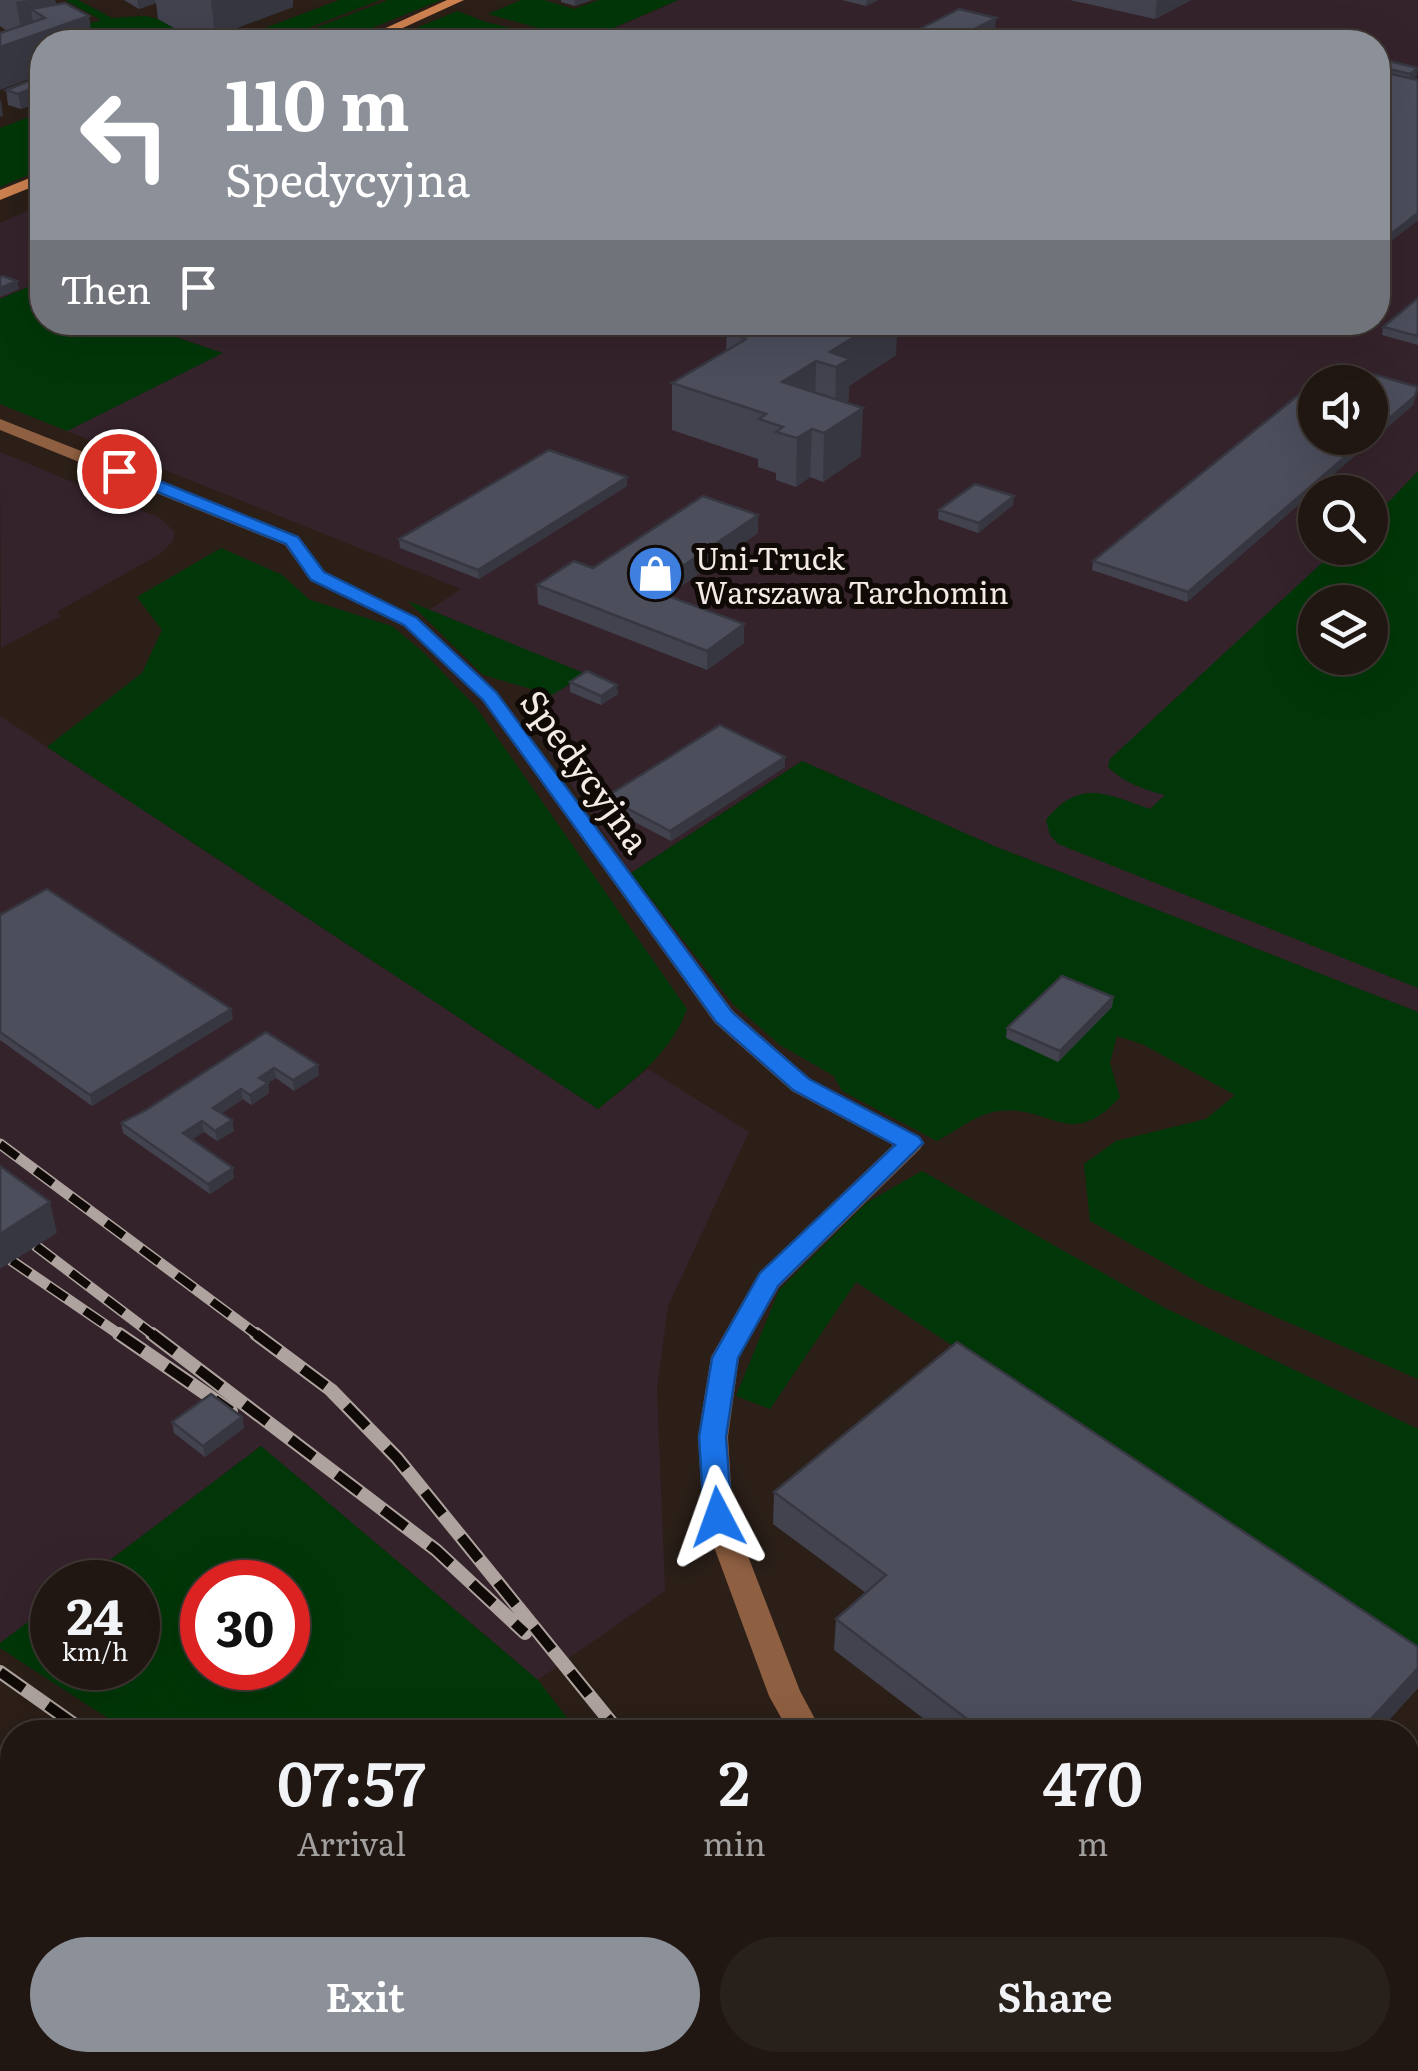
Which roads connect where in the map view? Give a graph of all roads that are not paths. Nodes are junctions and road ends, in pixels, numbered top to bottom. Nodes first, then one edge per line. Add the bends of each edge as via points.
1 (458, 0) edge
2 (389, 30) edge
3 (30, 183) edge
4 (0, 195) edge
5 (0, 424) edge
6 (799, 1720) edge

1 - 2 main road
3 - 4 main road
5 - 6 street, Spedycyjna via 292,541 318,576 411,622 490,696 724,1017 801,1085 911,1143 769,1280 725,1358 713,1437 718,1517

